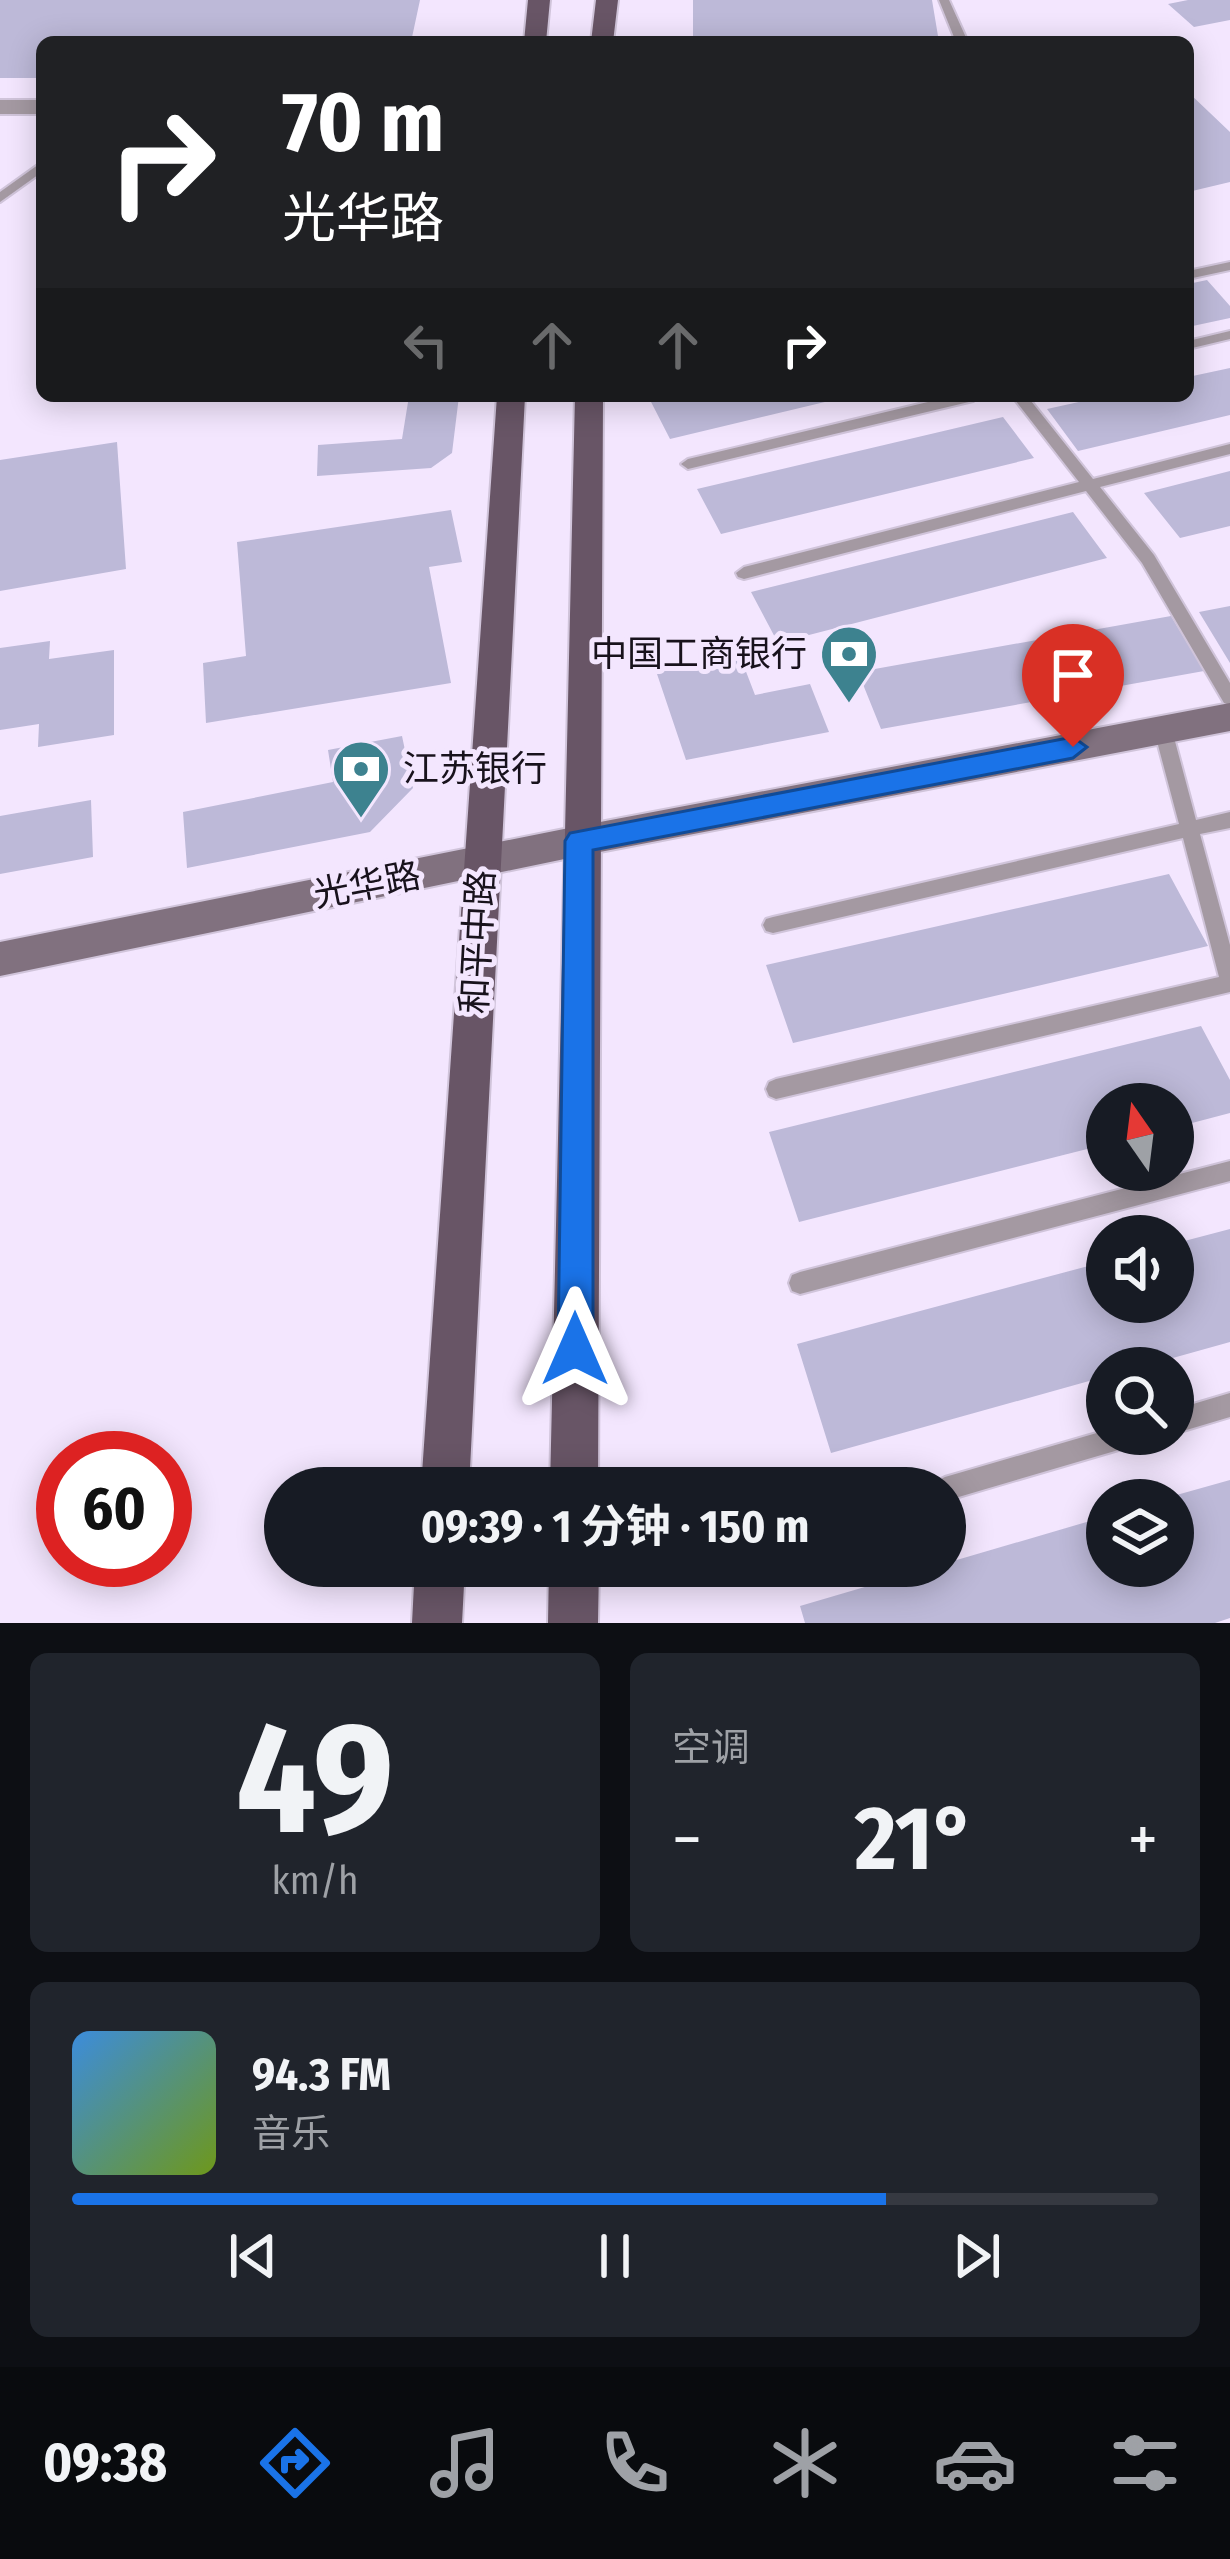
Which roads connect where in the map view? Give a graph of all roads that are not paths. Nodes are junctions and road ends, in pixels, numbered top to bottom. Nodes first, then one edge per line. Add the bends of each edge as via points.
1 (539, 0) edge
2 (607, 0) edge
3 (944, 0) edge
4 (536, 36) edge
5 (603, 36) edge
6 (959, 36) edge
7 (0, 107) edge
8 (36, 107) edge
9 (36, 171) edge
10 (0, 198) edge
11 (1230, 266) edge
12 (1194, 274) edge
13 (1230, 335) edge
14 (1194, 344) edge
15 (511, 402) edge
16 (589, 402) edge
17 (948, 402) edge
18 (1024, 402) edge
19 (1230, 449) edge
20 (688, 464) dead end
21 (1089, 485) junction
22 (744, 573) dead end
23 (1230, 698) edge
24 (1230, 717) edge
25 (1163, 730) junction
26 (1230, 820) edge
27 (1189, 829) junction
28 (579, 841) junction
29 (483, 861) junction
30 (773, 925) dead end
31 (0, 959) edge
32 (1230, 982) edge
33 (776, 1089) dead end
34 (1230, 1172) edge
35 (800, 1283) dead end
36 (1230, 1405) edge
37 (1194, 1416) edge
38 (1086, 1448) edge
39 (446, 1467) edge
40 (574, 1467) edge
41 (966, 1483) edge
42 (439, 1587) edge
43 (574, 1587) edge
44 (437, 1623) edge
45 (573, 1623) edge

1 - 4 main road
2 - 5 main road
3 - 6 lane
7 - 8 street
9 - 10 lane
11 - 12 lane
13 - 14 lane
15 - 29 main road, 和平中路
16 - 28 main road
17 - 20 lane
18 - 21 lane
19 - 21 lane
21 - 22 lane
21 - 23 lane via 1148,559
24 - 25 main road, 光华路
25 - 27 lane
25 - 28 main road, 光华路
26 - 27 lane
27 - 30 lane
27 - 32 lane
28 - 29 main road, 光华路
28 - 40 main road
29 - 31 main road, 光华路
29 - 39 main road, 和平中路
32 - 33 lane
34 - 35 lane
36 - 37 lane
38 - 41 lane
42 - 44 main road
43 - 45 main road

